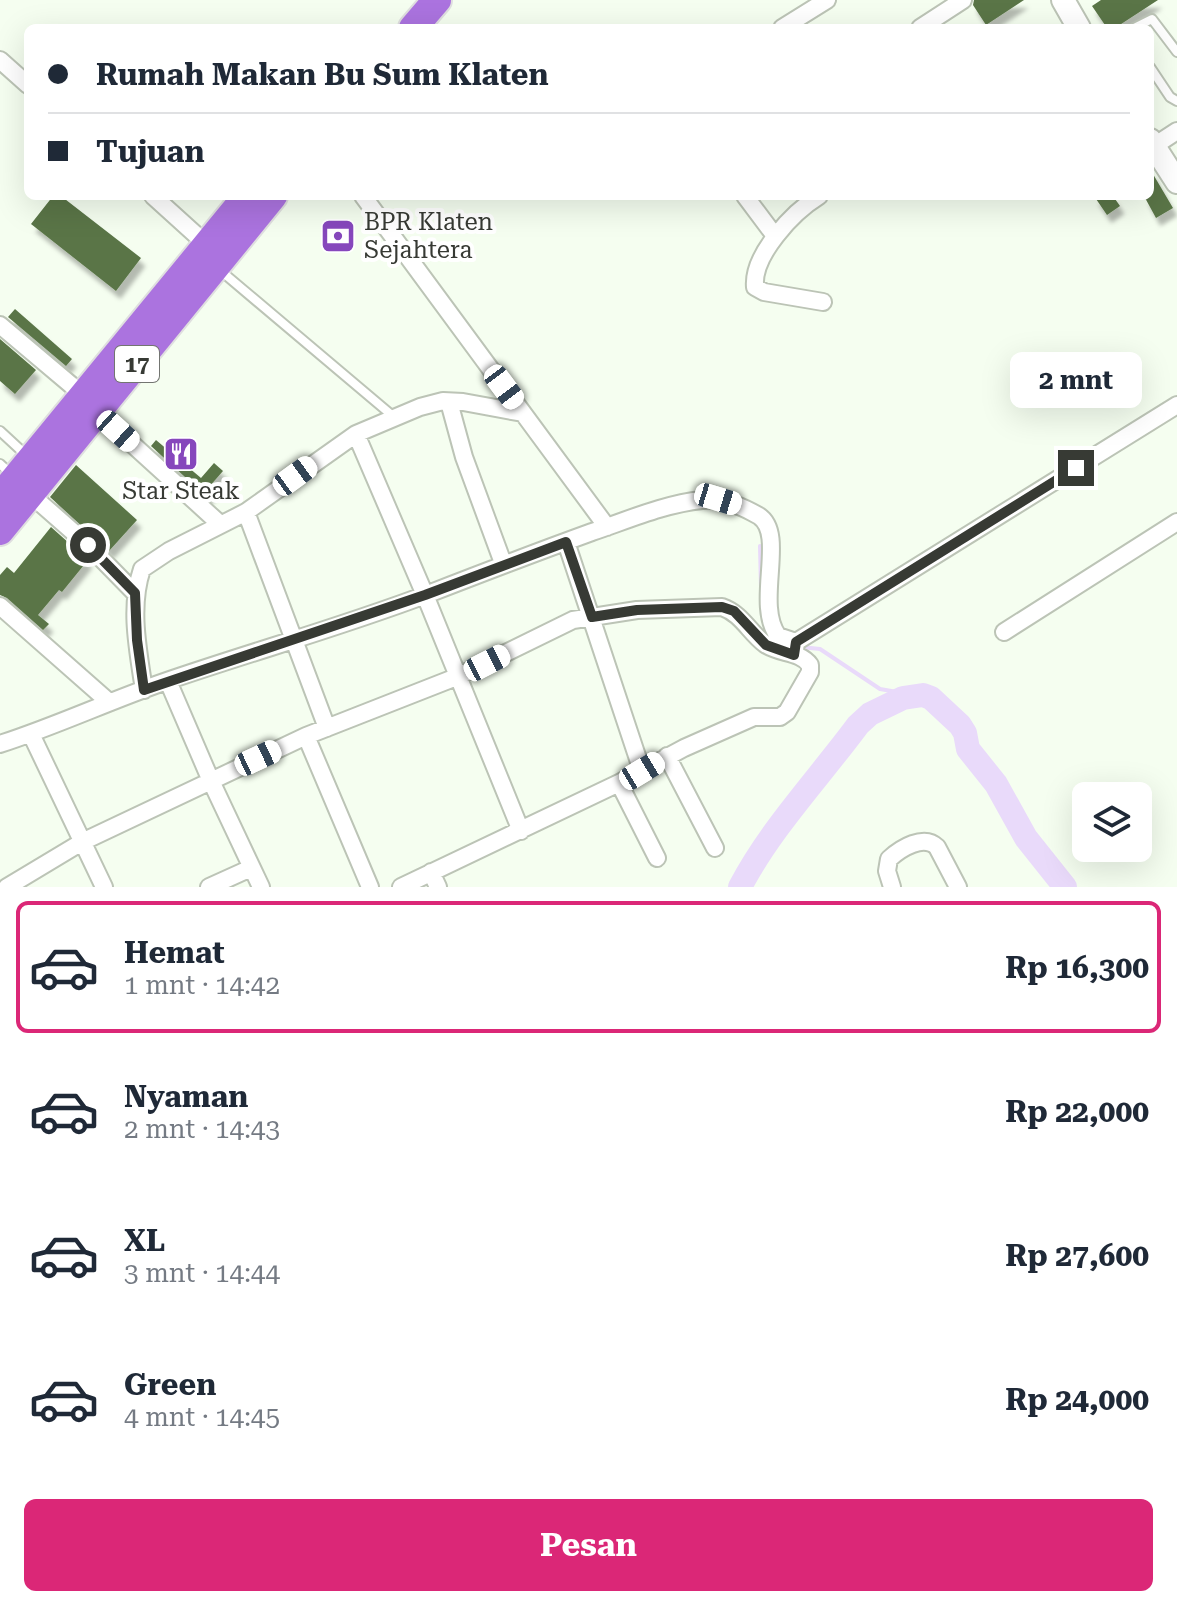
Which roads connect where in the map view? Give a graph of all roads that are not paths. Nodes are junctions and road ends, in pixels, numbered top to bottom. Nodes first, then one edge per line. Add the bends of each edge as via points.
1 (413, 0) edge
2 (437, 0) edge
3 (825, 0) edge
4 (963, 0) edge
5 (393, 24) edge
6 (416, 24) edge
7 (788, 24) edge
8 (926, 24) edge
9 (1142, 24) edge
10 (1177, 52) edge
11 (0, 60) edge
12 (1154, 73) edge
13 (24, 81) edge
14 (1177, 101) edge
15 (1177, 131) edge
16 (1154, 142) edge
17 (1154, 146) edge
18 (1177, 182) edge
19 (157, 200) edge
20 (245, 200) edge
21 (269, 200) edge
22 (366, 200) edge
23 (748, 200) edge
24 (815, 200) edge
25 (775, 236) junction
26 (211, 256) junction
27 (823, 302) dead end
28 (0, 325) edge
29 (449, 402) junction
30 (90, 404) junction
31 (1177, 405) edge
32 (523, 413) junction
33 (394, 418) junction
34 (0, 431) edge
35 (356, 434) junction
36 (12, 482) edge
37 (246, 512) junction
38 (1177, 522) edge
39 (220, 524) junction
40 (607, 527) junction
41 (0, 531) edge
42 (566, 542) junction
43 (503, 563) junction
44 (135, 593) junction
45 (425, 595) junction
46 (0, 606) edge
47 (592, 617) junction
48 (1004, 632) dead end
49 (294, 639) junction
50 (795, 648) junction
51 (459, 676) junction
52 (168, 681) junction
53 (144, 690) junction
54 (109, 702) junction
55 (327, 728) junction
56 (31, 734) junction
57 (306, 736) junction
58 (0, 744) edge
59 (667, 756) junction
60 (642, 771) junction
61 (211, 781) junction
62 (619, 783) junction
63 (521, 831) junction
64 (82, 842) junction
65 (715, 848) dead end
66 (657, 858) dead end
67 (251, 868) junction
68 (435, 880) edge
69 (7, 887) edge
70 (104, 887) edge
71 (209, 887) edge
72 (261, 887) edge
73 (370, 887) edge
74 (401, 887) edge
75 (892, 887) edge
76 (958, 887) edge

1 - 5 highway
2 - 6 highway
3 - 7 street
4 - 8 street
9 - 10 lane via 1152,19
11 - 13 street
12 - 14 lane
15 - 16 street
17 - 18 street
19 - 26 street
20 - 26 highway, 17
21 - 26 highway, 17
22 - 32 street
23 - 25 street
24 - 25 street
25 - 27 street via 759,263 755,287
26 - 30 highway, 17
26 - 33 lane
28 - 30 street
29 - 32 street
29 - 33 street
29 - 43 street
30 - 36 highway, 17
30 - 39 street
31 - 50 street
32 - 40 street
33 - 35 street
34 - 36 lane
35 - 37 street
35 - 45 street
36 - 41 highway, 17
36 - 44 street via 88,545
37 - 39 street
37 - 49 street
38 - 48 street
39 - 44 street via 142,569
40 - 42 street
40 - 50 street via 657,509 718,499 761,517 772,537 771,624
42 - 43 street
42 - 47 street
43 - 45 street
44 - 53 street
45 - 49 street
45 - 51 street
46 - 54 street
47 - 50 street via 722,607 734,611 766,645
47 - 51 street via 573,620
47 - 60 street
49 - 52 street
49 - 55 street
50 - 59 street via 808,661 810,672 787,712 754,717
51 - 55 street
51 - 63 street
52 - 53 street
52 - 61 street
53 - 54 street
54 - 56 street
55 - 57 street
56 - 58 street
56 - 64 street
57 - 61 street
57 - 73 street
59 - 60 street
59 - 65 street
60 - 62 street
61 - 64 street
61 - 67 street
62 - 63 street
62 - 66 street
63 - 68 street
64 - 69 street
64 - 70 street
67 - 71 street
67 - 72 street
68 - 74 street
75 - 76 street via 889,859 925,841 937,847

